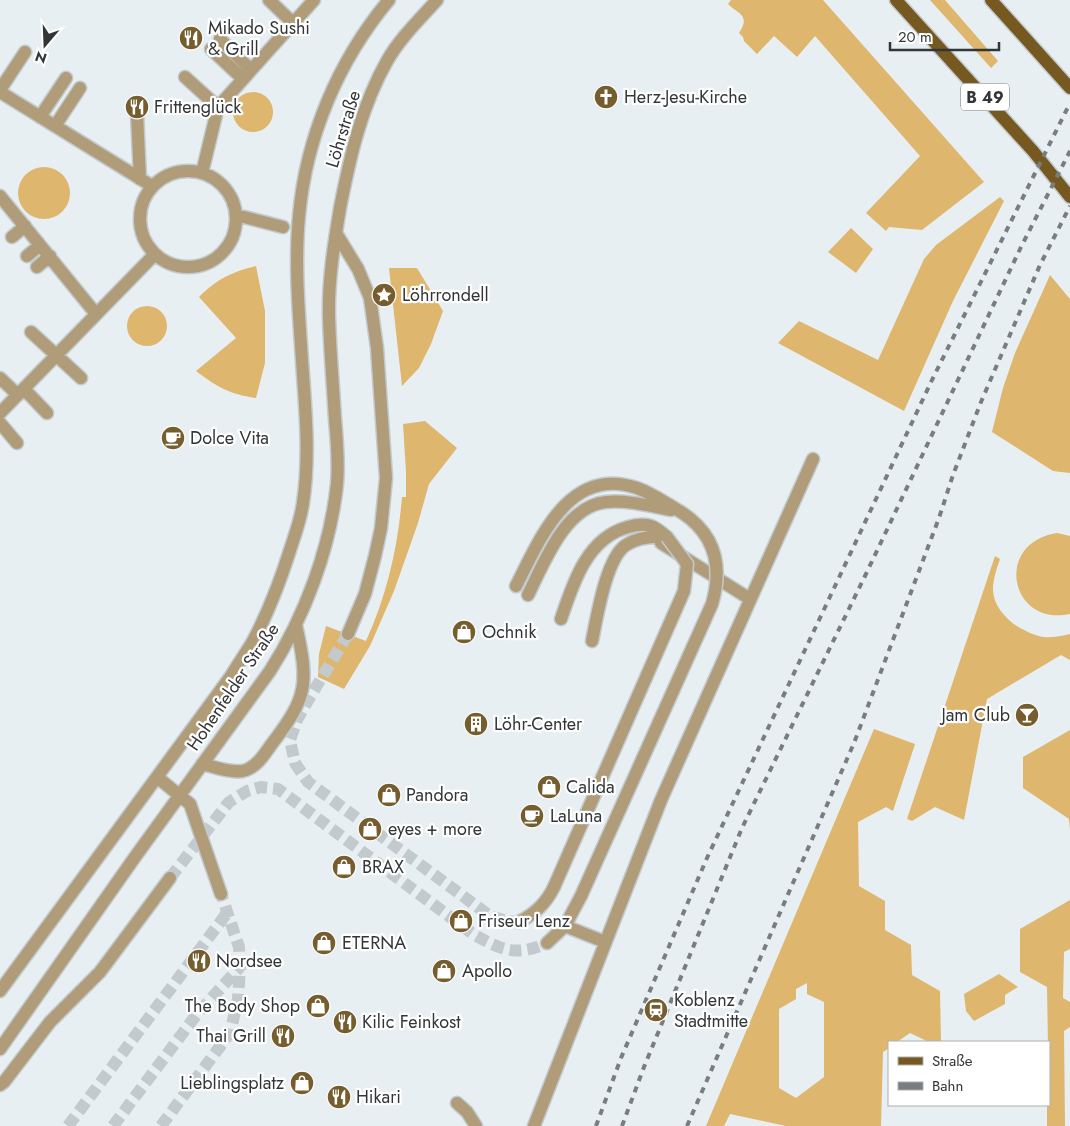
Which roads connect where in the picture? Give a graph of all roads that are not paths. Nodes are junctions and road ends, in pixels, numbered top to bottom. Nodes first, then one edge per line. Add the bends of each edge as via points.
1 (269, 0) edge
2 (314, 0) edge
3 (389, 0) edge
4 (437, 0) edge
5 (896, 0) edge
6 (991, 0) edge
7 (292, 23) junction
8 (216, 44) dead end
9 (25, 52) dead end
10 (247, 75) junction
11 (185, 77) dead end
12 (66, 78) dead end
13 (80, 88) dead end
14 (1070, 88) edge
15 (0, 91) edge
16 (218, 107) junction
17 (137, 114) dead end
18 (40, 118) junction
19 (55, 126) junction
20 (202, 173) junction
21 (140, 179) junction
22 (152, 186) junction
23 (1070, 197) edge
24 (1, 198) edge
25 (236, 215) junction
26 (23, 223) junction
27 (283, 227) dead end
28 (336, 233) junction
29 (10, 234) dead end
30 (40, 245) junction
31 (155, 254) junction
32 (27, 256) dead end
33 (50, 256) junction
34 (37, 267) dead end
35 (298, 279) joint
36 (330, 288) joint
37 (96, 314) junction
38 (31, 332) dead end
39 (56, 356) junction
40 (0, 378) edge
41 (81, 378) dead end
42 (21, 392) junction
43 (0, 413) edge
44 (47, 413) dead end
45 (0, 423) edge
46 (17, 443) dead end
47 (812, 459) dead end
48 (681, 512) junction
49 (664, 540) junction
50 (516, 586) dead end
51 (528, 595) dead end
52 (750, 599) junction
53 (561, 619) dead end
54 (296, 625) junction
55 (348, 634) tunnel mouth
56 (592, 641) dead end
57 (202, 764) junction
58 (156, 777) junction
59 (180, 796) junction
60 (170, 878) tunnel mouth
61 (221, 894) tunnel mouth
62 (519, 922) tunnel mouth
63 (565, 926) junction
64 (605, 942) junction
65 (547, 943) tunnel mouth
66 (0, 991) edge
67 (0, 1049) edge
68 (0, 1085) edge
69 (457, 1103) dead end
70 (476, 1126) edge
71 (534, 1126) edge

1 - 7 street
2 - 7 street
3 - 35 street, Löhrstraße via 341,70 322,115 300,203
4 - 28 street, Löhrstraße via 397,46 369,99 347,172
5 - 23 main road, B 49 via 1033,151
6 - 14 main road
7 - 10 street
8 - 10 street
9 - 15 street
10 - 16 street
11 - 16 street
12 - 18 street
13 - 19 street
15 - 18 street
16 - 20 street
17 - 21 street
18 - 19 street
19 - 21 street
20 - 22 street via 186,170 165,176
20 - 25 street via 217,180 229,193
21 - 22 street
22 - 31 street via 142,204 139,221 145,241
24 - 26 street
25 - 27 street
25 - 31 street via 234,232 226,248 214,259 184,267 168,263
26 - 29 street
26 - 30 street
28 - 36 street, Löhrstraße
28 - 55 street via 358,269 370,298 377,348 386,478 375,556
30 - 32 street
30 - 33 street
31 - 37 street
33 - 34 street
33 - 37 street
35 - 58 street, Hohenfelder Straße via 307,461 297,529 272,600 252,642 231,676
36 - 54 street, Hohenfelder Straße via 330,341 338,451 336,484 321,558
37 - 39 street
38 - 39 street
39 - 41 street
39 - 42 street
40 - 42 street
42 - 43 street
42 - 44 street
45 - 46 street
47 - 52 street
48 - 50 street via 636,488 603,484 588,489 565,504 553,518
48 - 51 street via 643,504 606,502 583,511 558,537
48 - 63 street, bridge via 707,538 718,569 717,588
49 - 52 street
49 - 53 street via 650,526 636,525 611,534 586,559
49 - 56 street via 651,536 626,545 614,559 603,589
49 - 62 street, bridge via 687,564 684,591 548,899
52 - 64 street via 661,800
54 - 57 street, Hohenfelder Straße via 270,671
54 - 57 street via 303,656 304,683 297,709 288,724 251,767 232,771
57 - 59 street, Hohenfelder Straße
58 - 59 street
58 - 66 street, Hohenfelder Straße
59 - 61 street via 190,804 195,815
59 - 67 street, Hohenfelder Straße
60 - 68 street via 100,972 50,1022
63 - 64 street
63 - 65 street
64 - 71 street
69 - 70 street

